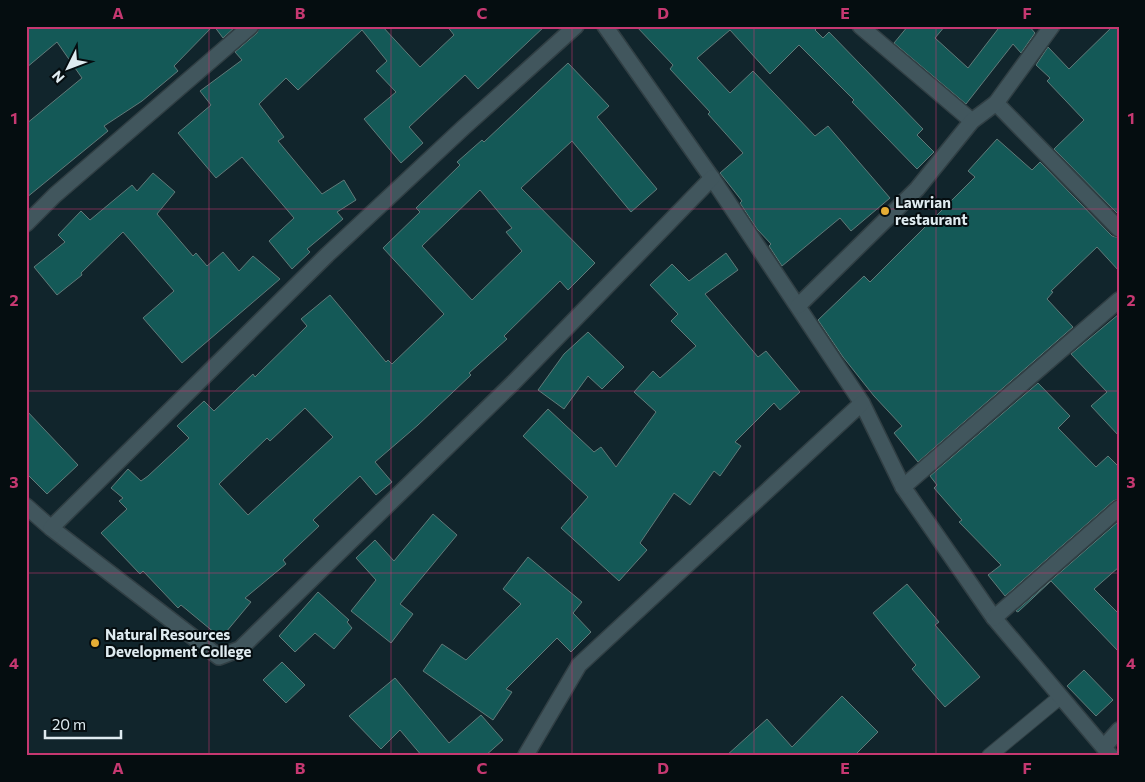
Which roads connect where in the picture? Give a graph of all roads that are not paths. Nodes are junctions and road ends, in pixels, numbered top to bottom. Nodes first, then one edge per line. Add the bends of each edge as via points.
1 (251, 26) edge
2 (576, 26) edge
3 (605, 26) edge
4 (860, 26) edge
5 (1052, 26) edge
6 (996, 103) junction
7 (972, 121) junction
8 (712, 178) junction
9 (26, 224) edge
10 (1119, 230) edge
11 (1119, 300) edge
12 (798, 306) junction
13 (862, 403) junction
14 (903, 487) junction
15 (26, 506) edge
16 (1119, 508) edge
17 (51, 528) junction
18 (994, 618) junction
19 (1060, 698) junction
20 (1119, 730) edge
21 (1107, 751) edge
22 (526, 755) edge
23 (989, 756) edge

1 - 9 street via 55,195
2 - 17 street via 327,254
3 - 8 street
4 - 7 street
5 - 6 street
6 - 7 street
6 - 10 street
7 - 12 street via 917,189
8 - 12 street
8 - 17 street via 513,383 240,649 219,657
11 - 14 street
12 - 13 street
13 - 14 street
13 - 22 street via 579,665
14 - 18 street
15 - 17 street
16 - 18 street
18 - 19 street
19 - 21 street
19 - 23 lane
20 - 21 street

